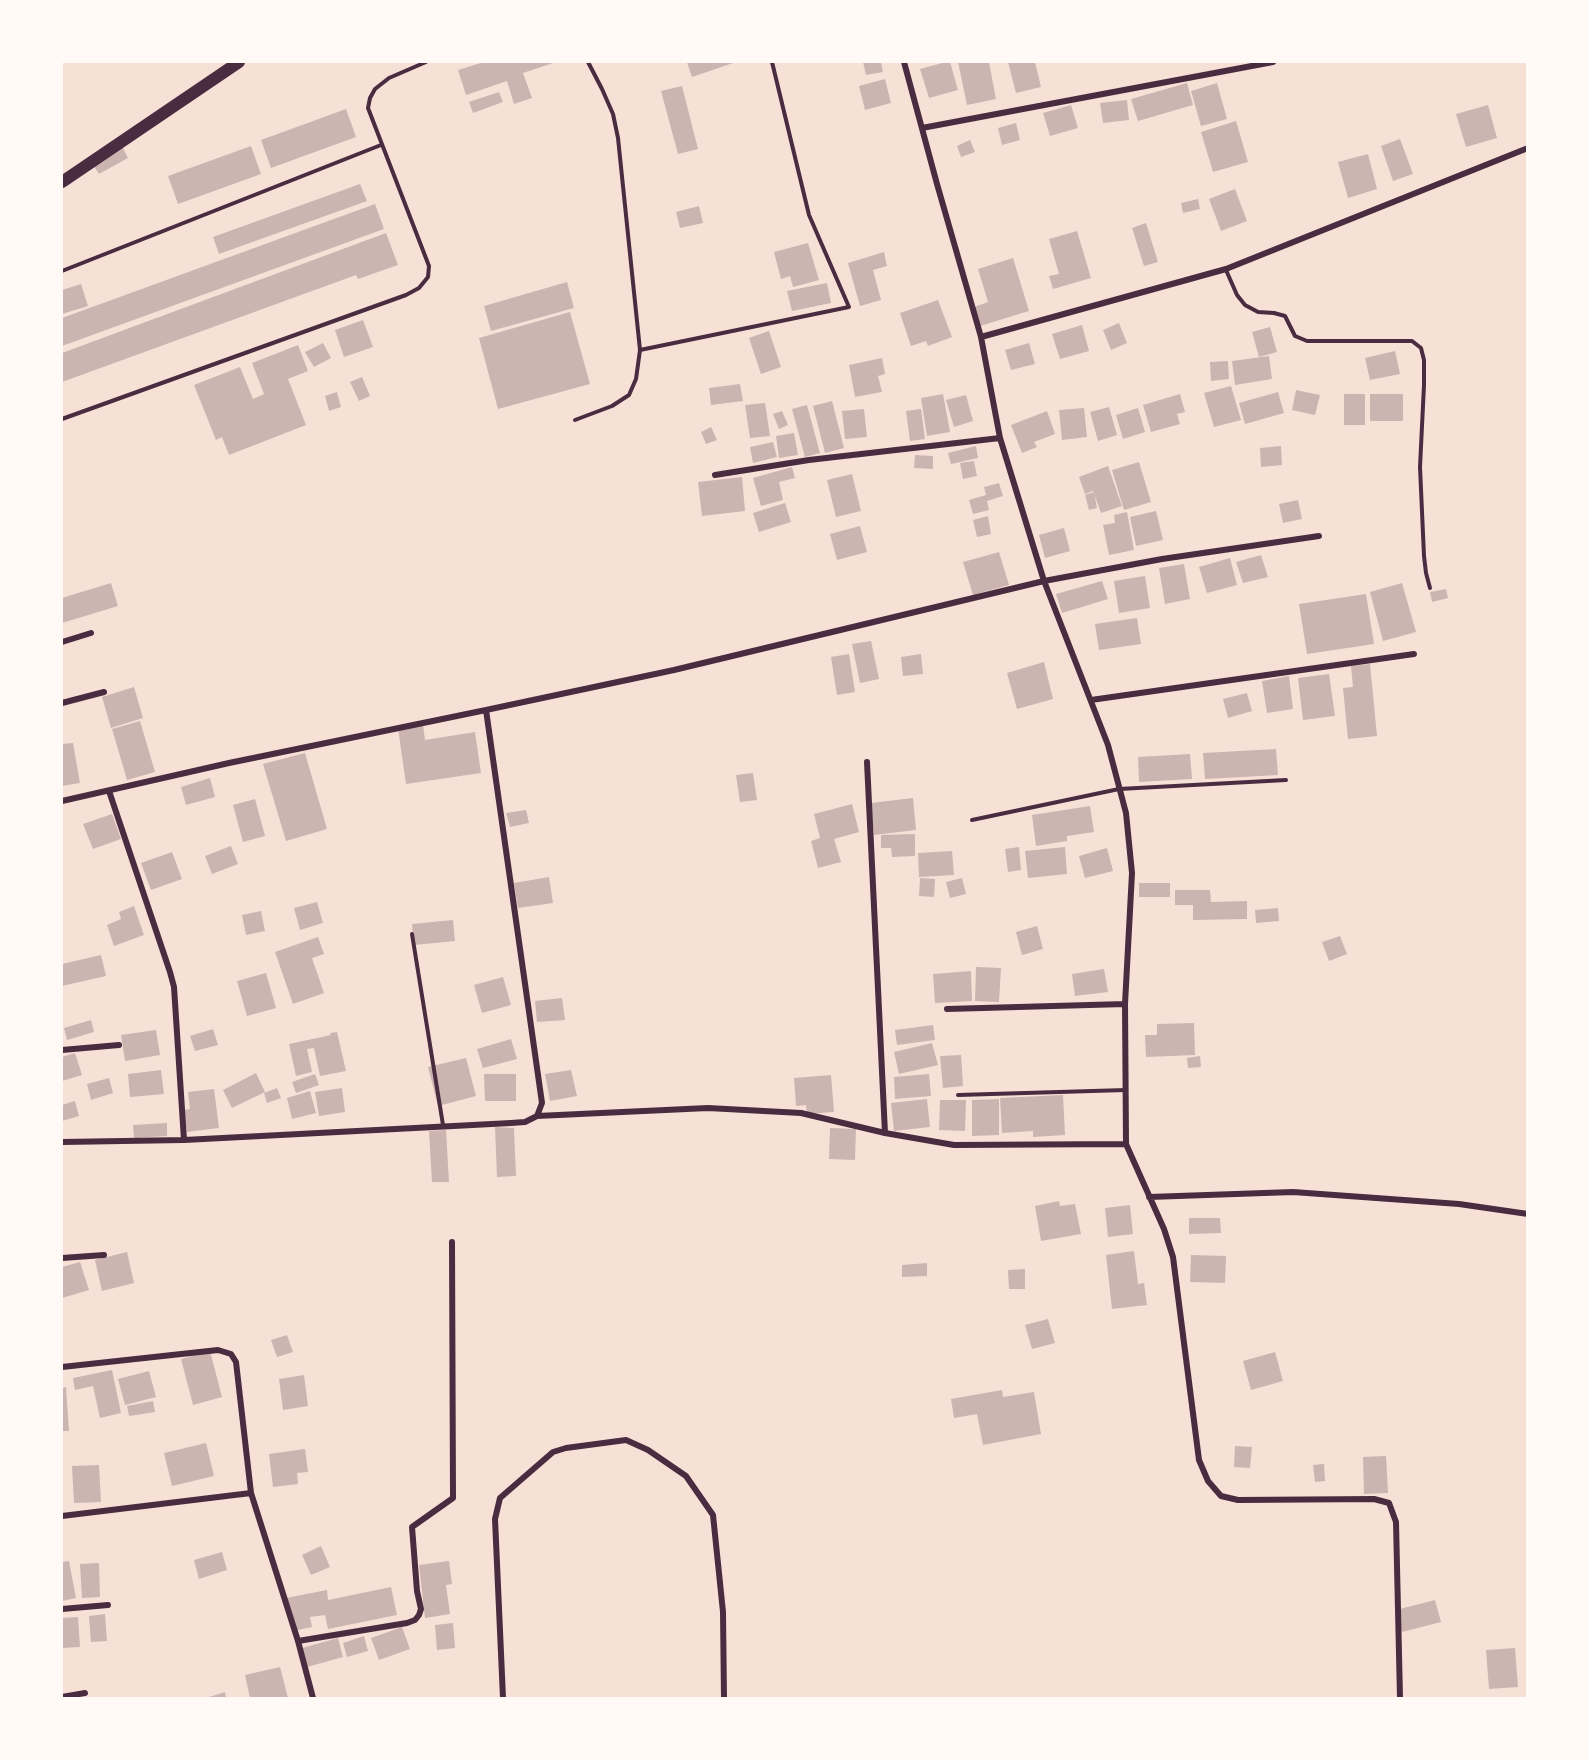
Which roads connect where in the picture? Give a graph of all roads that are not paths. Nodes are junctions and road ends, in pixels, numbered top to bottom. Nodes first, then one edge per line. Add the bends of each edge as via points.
1 (239, 62) edge
2 (426, 62) edge
3 (588, 62) edge
4 (772, 62) edge
5 (904, 62) edge
6 (1273, 62) edge
7 (1235, 65) edge
8 (922, 128) junction
9 (381, 144) junction
10 (1527, 148) edge
11 (62, 182) edge
12 (1226, 269) junction
13 (62, 271) edge
14 (981, 337) junction
15 (640, 350) junction
16 (62, 419) edge
17 (575, 420) dead end
18 (1000, 438) junction
19 (715, 475) dead end
20 (1319, 536) dead end
21 (1044, 581) junction
22 (1430, 588) dead end
23 (91, 633) dead end
24 (62, 642) edge
25 (1414, 654) dead end
26 (104, 692) dead end
27 (1091, 700) junction
28 (62, 703) edge
29 (486, 710) junction
30 (867, 762) dead end
31 (1286, 780) dead end
32 (1119, 789) junction
33 (109, 791) junction
34 (62, 801) edge
35 (972, 820) dead end
36 (412, 934) dead end
37 (1125, 1004) junction
38 (947, 1009) dead end
39 (119, 1045) dead end
40 (62, 1050) edge
41 (1125, 1090) junction
42 (958, 1095) dead end
43 (537, 1116) junction
44 (443, 1125) junction
45 (885, 1133) junction
46 (184, 1140) junction
47 (62, 1142) edge
48 (1126, 1144) junction
49 (1149, 1197) junction
50 (1527, 1214) edge
51 (452, 1242) dead end
52 (104, 1255) dead end
53 (62, 1258) edge
54 (62, 1367) edge
55 (251, 1493) junction
56 (62, 1516) edge
57 (108, 1605) dead end
58 (62, 1609) edge
59 (298, 1641) junction
60 (85, 1693) dead end
61 (62, 1696) edge
62 (313, 1698) edge
63 (503, 1698) edge
64 (724, 1698) edge
65 (1400, 1698) edge

1 - 11 main road
2 - 9 lane via 389,78 370,98 368,108
3 - 15 lane via 613,114 618,138
4 - 15 lane via 809,215 849,307
5 - 8 street
6 - 7 street
7 - 8 street
8 - 14 street
9 - 13 lane
9 - 16 lane via 429,266 428,277 419,288
10 - 12 street
12 - 14 street
12 - 22 lane via 1245,305 1258,312 1285,316 1295,336 1307,341 1412,341 1421,348 1425,385 1420,467 1425,565
14 - 18 street
15 - 17 lane via 636,379 629,395
18 - 19 street
18 - 21 street
20 - 21 street
21 - 27 street
21 - 29 street via 674,670
23 - 24 street
25 - 27 street
26 - 28 street
27 - 32 street
29 - 33 street
29 - 43 street via 542,1103
30 - 45 street
31 - 32 lane
32 - 35 lane
32 - 37 street via 1126,813 1132,873
33 - 34 street
33 - 46 street via 171,972
36 - 44 lane
37 - 38 street
37 - 41 street
39 - 40 street
41 - 42 lane
41 - 48 street
43 - 44 street via 525,1122
43 - 45 street via 708,1108 801,1113
44 - 46 street
45 - 48 street via 954,1146
46 - 47 street
48 - 49 street
49 - 50 street via 1293,1192 1460,1204
49 - 65 street via 1173,1257 1199,1460 1208,1481 1221,1496 1238,1500 1374,1499 1389,1503 1396,1522
51 - 59 street via 453,1498 412,1527 419,1615 407,1623
52 - 53 street
54 - 55 street via 218,1350 231,1354 236,1362
55 - 56 street
55 - 59 street
57 - 58 street
59 - 62 street
60 - 61 street
63 - 64 street via 495,1519 500,1498 553,1452 626,1440 686,1476 712,1515 723,1612

